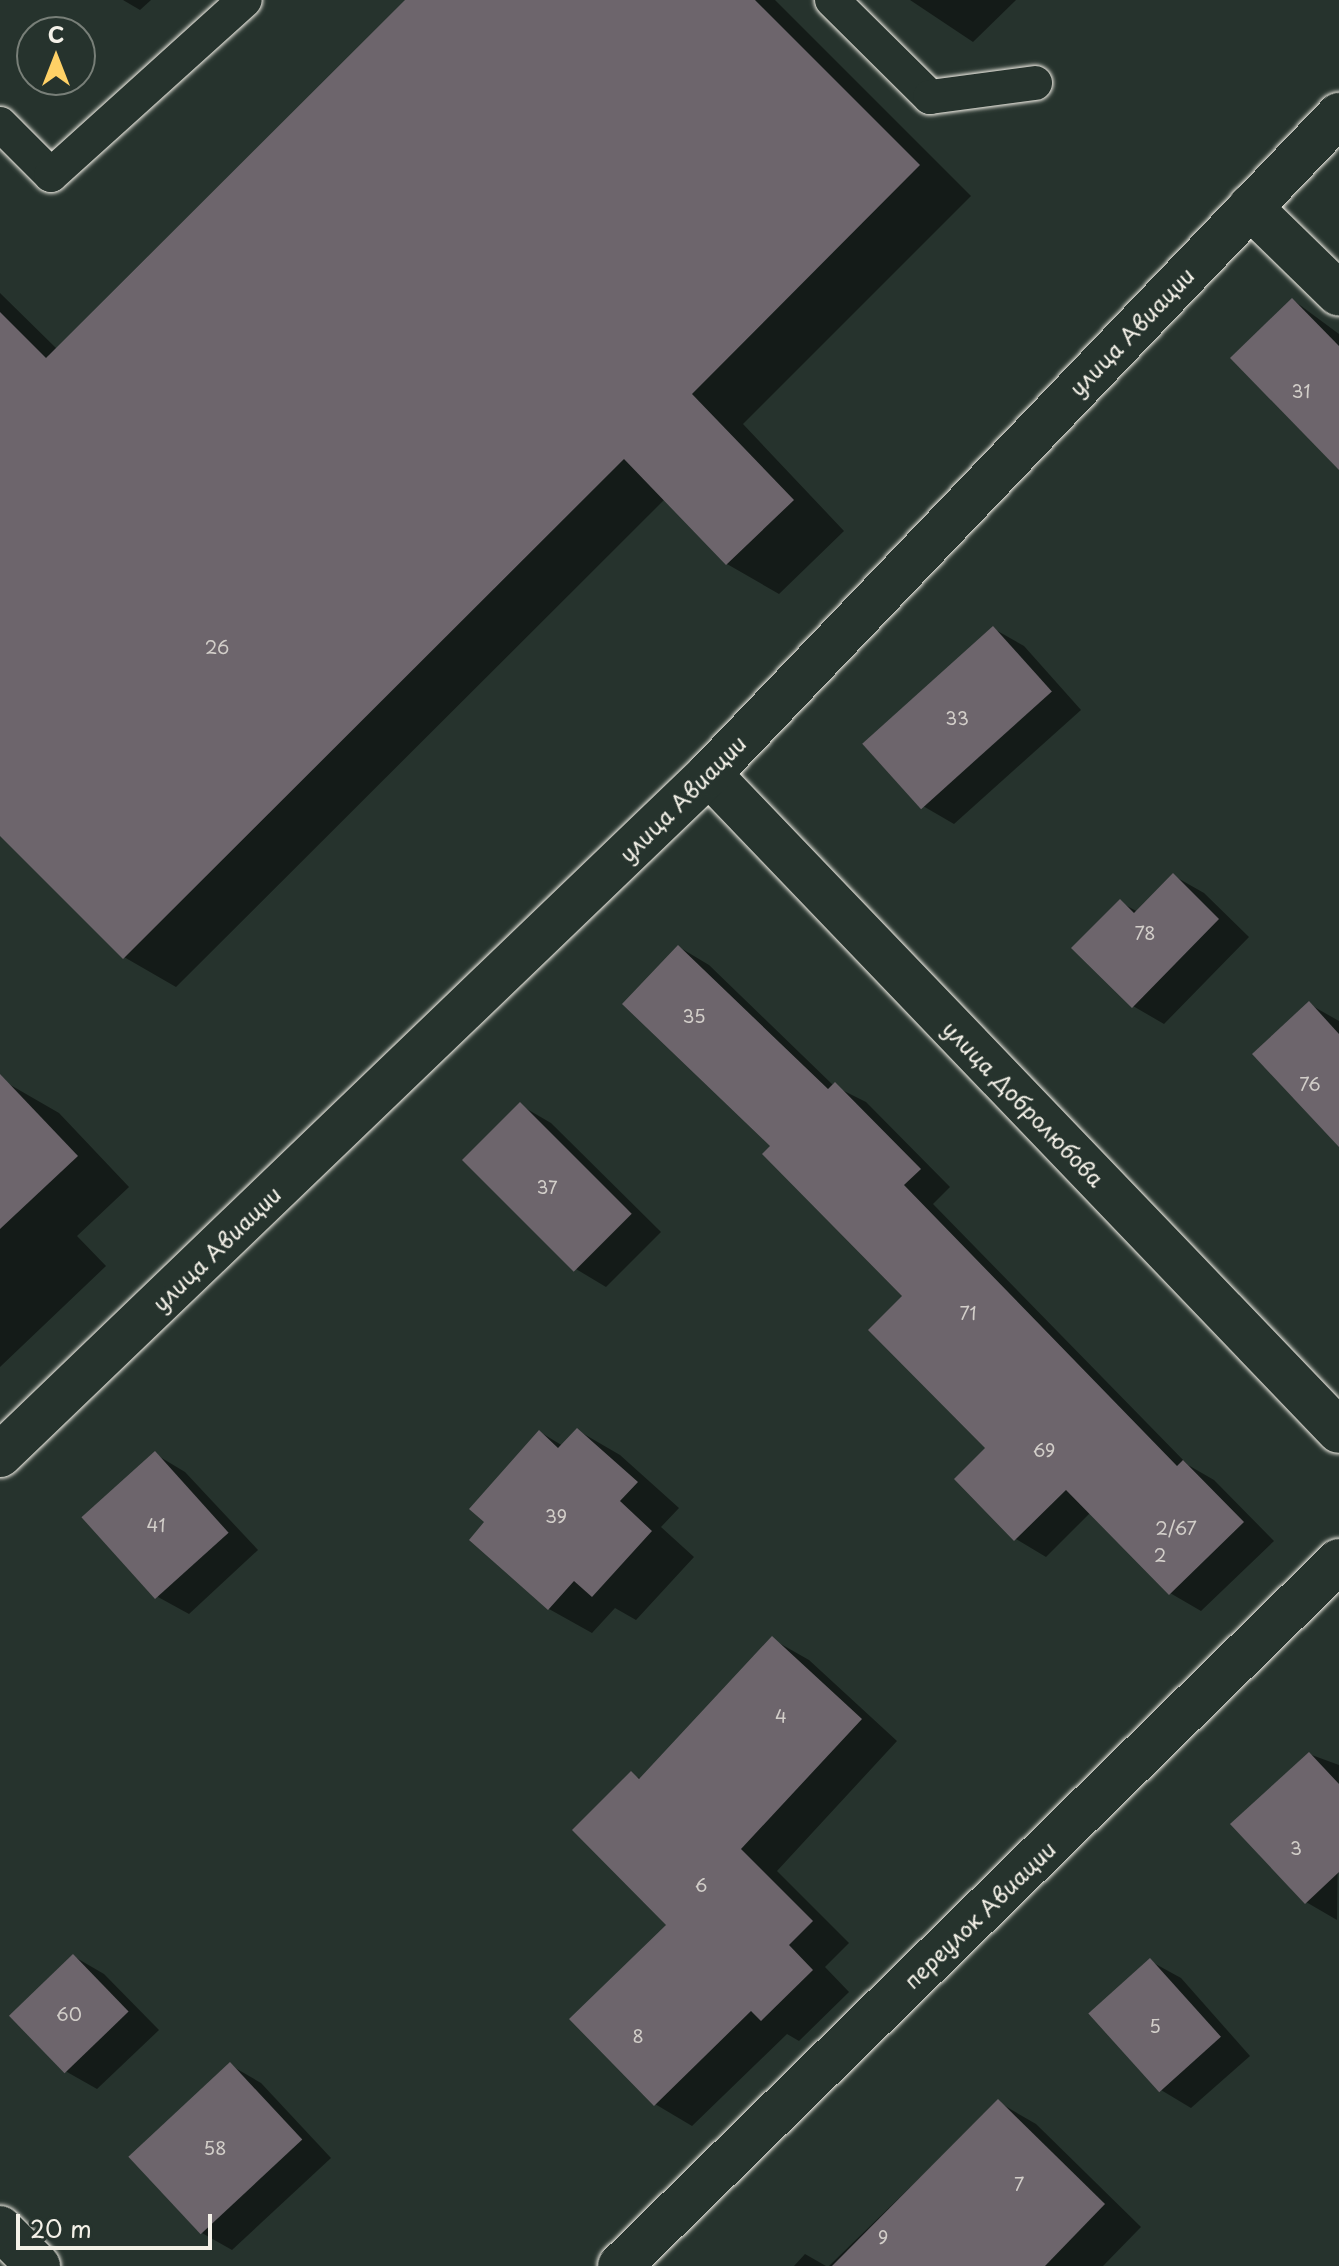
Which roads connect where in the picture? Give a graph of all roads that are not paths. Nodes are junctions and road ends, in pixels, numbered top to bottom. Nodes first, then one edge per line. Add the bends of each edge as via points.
1 (245, 0) edge
2 (832, 0) edge
3 (1035, 83) dead end
4 (1339, 115) edge
5 (0, 124) edge
6 (1250, 207) junction
7 (1339, 294) edge
8 (709, 774) junction
9 (1339, 1431) edge
10 (0, 1455) edge
11 (1339, 1561) edge
12 (0, 2228) edge
13 (38, 2266) edge
14 (620, 2266) edge

1 - 5 lane via 51,175
2 - 3 lane via 930,97
4 - 6 street, улица Авиации
6 - 7 street
6 - 8 street, улица Авиации
8 - 9 street, улица Добролюбова
8 - 10 street, улица Авиации
11 - 14 street, переулок Авиации
12 - 13 street

